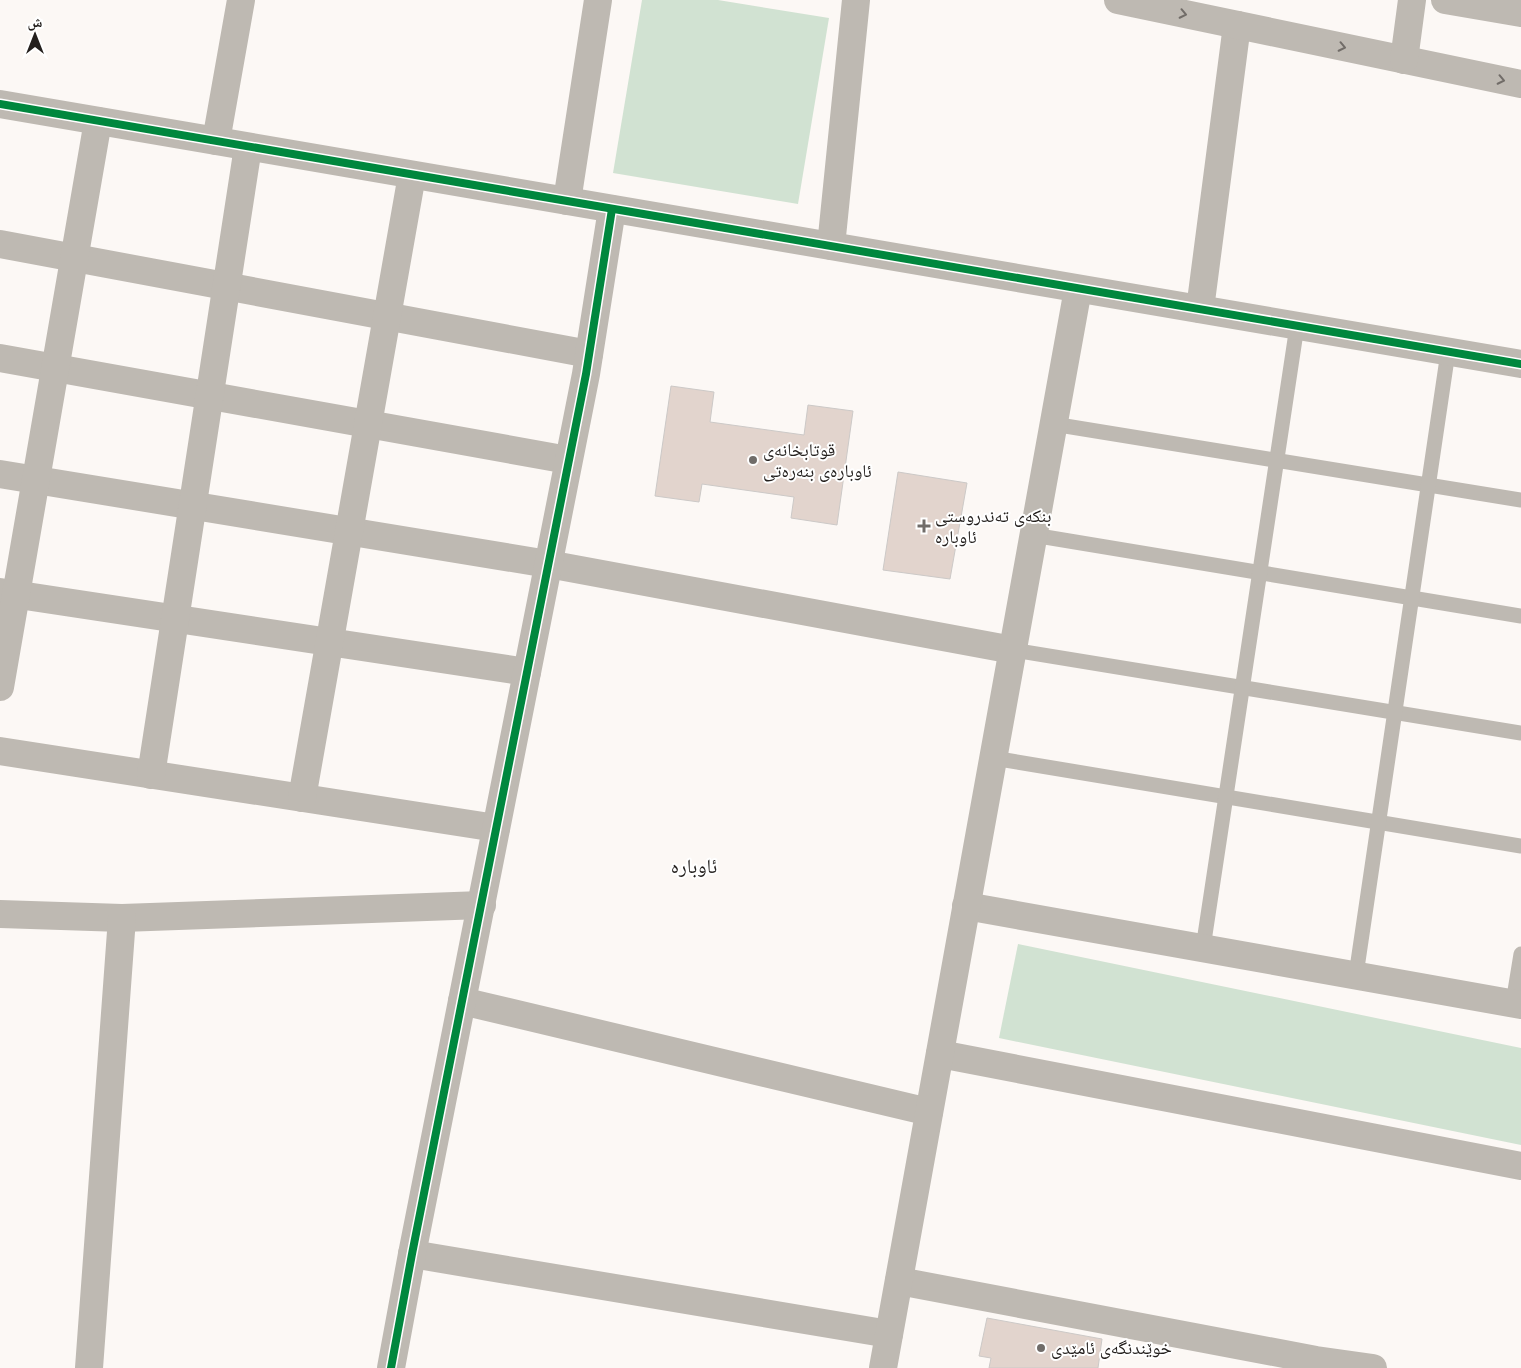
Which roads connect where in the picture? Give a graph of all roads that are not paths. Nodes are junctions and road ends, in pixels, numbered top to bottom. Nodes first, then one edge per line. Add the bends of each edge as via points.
1 (241, 0) edge
2 (598, 0) edge
3 (856, 0) edge
4 (1118, 0) edge
5 (1412, 0) edge
6 (1445, 0) edge
7 (1521, 13) edge
8 (1238, 25) junction
9 (1404, 60) junction
10 (1521, 84) edge
11 (0, 104) edge
12 (98, 121) junction
13 (216, 141) junction
14 (248, 147) junction
15 (412, 175) junction
16 (567, 201) junction
17 (612, 209) junction
18 (0, 244) edge
19 (830, 246) junction
20 (74, 258) junction
21 (226, 286) junction
22 (1078, 288) junction
23 (1200, 309) junction
24 (388, 316) junction
25 (1297, 326) junction
26 (1448, 352) junction
27 (589, 354) junction
28 (0, 358) edge
29 (1521, 364) edge
30 (55, 368) junction
31 (210, 396) junction
32 (368, 424) junction
33 (1053, 424) junction
34 (568, 460) junction
35 (1277, 460) junction
36 (0, 474) edge
37 (36, 480) junction
38 (1428, 485) junction
39 (1521, 500) edge
40 (193, 506) junction
41 (349, 532) junction
42 (1033, 535) junction
43 (548, 564) junction
44 (1259, 573) junction
45 (8, 593) edge
46 (1411, 598) junction
47 (1521, 616) edge
48 (175, 618) junction
49 (329, 642) junction
50 (1013, 650) junction
51 (527, 672) junction
52 (0, 687) edge
53 (1242, 687) junction
54 (1394, 712) junction
55 (1521, 733) edge
56 (0, 751) edge
57 (993, 758) junction
58 (151, 775) junction
59 (1226, 797) junction
60 (302, 798) junction
61 (1378, 822) junction
62 (496, 828) junction
63 (1521, 846) edge
64 (482, 904) junction
65 (966, 906) junction
66 (0, 914) edge
67 (122, 918) junction
68 (1203, 948) junction
69 (1521, 954) edge
70 (1356, 975) junction
71 (462, 1001) junction
72 (1517, 1004) edge
73 (940, 1054) junction
74 (929, 1112) junction
75 (1521, 1166) edge
76 (412, 1254) junction
77 (898, 1281) junction
78 (889, 1334) junction
79 (1315, 1364) edge
80 (89, 1368) edge
81 (391, 1368) edge
82 (883, 1368) edge
83 (1373, 1368) edge

1 - 13 street
2 - 16 street
3 - 19 street
4 -> 8 street
5 - 9 street
6 - 7 street
8 -> 9 street
8 - 23 street
9 -> 10 street
11 - 12 street
12 - 13 street
12 - 20 street
13 - 14 street
14 - 15 street
14 - 21 street
15 - 16 street
15 - 24 street
16 - 17 street
17 - 19 street
17 - 27 street
18 - 20 street
19 - 22 street
20 - 21 street
20 - 30 street
21 - 24 street
21 - 31 street
22 - 23 street
22 - 33 street
23 - 25 street
24 - 27 street
24 - 32 street
25 - 26 street
25 - 35 lane
26 - 29 street
26 - 38 lane
27 - 34 street
28 - 30 street
30 - 31 street
30 - 37 street
31 - 32 street
31 - 40 street
32 - 34 street
32 - 41 street
33 - 35 lane
33 - 42 street
34 - 43 street
35 - 38 lane
35 - 44 lane
36 - 37 street
37 - 40 street
37 - 45 street
38 - 39 lane
38 - 46 lane
40 - 41 street
40 - 48 street
41 - 43 street
41 - 49 street
42 - 44 lane
42 - 50 street
43 - 50 street
43 - 51 street
44 - 46 lane
44 - 53 lane
45 - 48 street
45 - 52 street
46 - 47 lane
46 - 54 lane
48 - 49 street
48 - 58 street
49 - 51 street
49 - 60 street
50 - 53 lane
50 - 57 street
51 - 62 street
53 - 54 lane
53 - 59 lane
54 - 55 lane
54 - 61 lane
56 - 58 street
57 - 59 lane
57 - 65 street
58 - 60 street
59 - 61 lane
59 - 68 lane
60 - 62 street
61 - 63 lane
61 - 70 lane
62 - 64 street
64 - 67 street
64 - 71 street
65 - 68 street
65 - 73 street
66 - 67 street
67 - 80 street
68 - 70 street
69 - 72 lane
70 - 72 street
71 - 74 street
71 - 76 street
73 - 74 street
73 - 75 street
74 - 77 street
76 - 78 street
76 - 81 street
77 - 78 street
77 - 79 street
78 - 82 street
79 - 83 street

